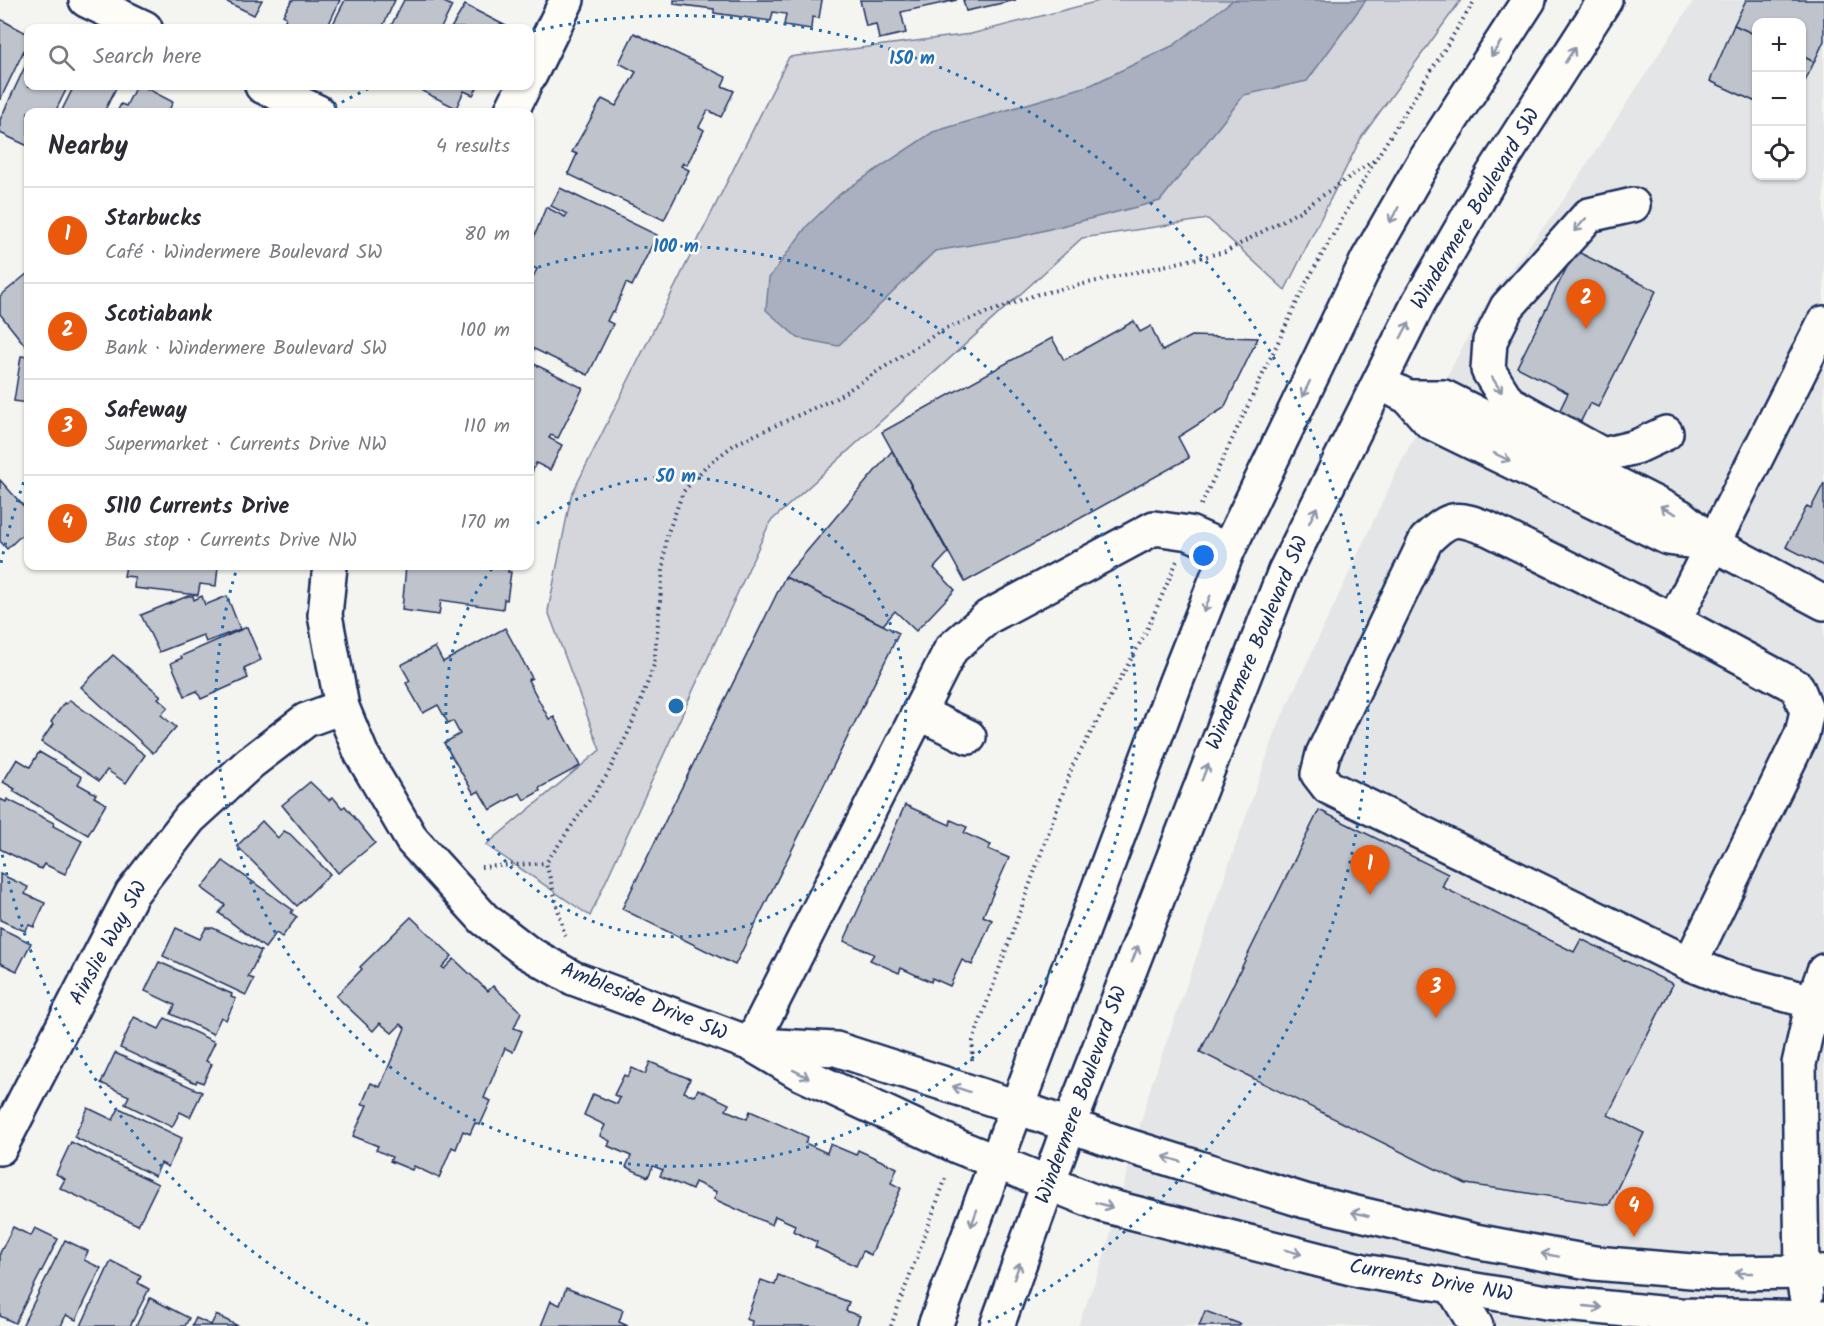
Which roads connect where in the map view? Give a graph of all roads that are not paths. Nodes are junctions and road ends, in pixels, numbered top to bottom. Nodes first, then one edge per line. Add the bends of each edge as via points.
1 (86, 0) edge
2 (567, 0) edge
3 (1528, 0) edge
4 (1605, 0) edge
5 (137, 24) edge
6 (534, 67) edge
7 (271, 90) edge
8 (522, 90) edge
9 (309, 108) edge
10 (513, 108) edge
11 (1633, 205) dead end
12 (1824, 323) edge
13 (1377, 382) junction
14 (1666, 433) dead end
15 (1714, 545) junction
16 (1228, 550) junction
17 (330, 570) edge
18 (1824, 603) edge
19 (1674, 621) junction
20 (342, 707) junction
21 (919, 713) junction
22 (969, 737) dead end
23 (1690, 964) junction
24 (1824, 971) edge
25 (1813, 1002) junction
26 (751, 1044) junction
27 (1017, 1107) junction
28 (1069, 1126) junction
29 (0, 1148) edge
30 (995, 1163) junction
31 (1048, 1185) junction
32 (1813, 1272) edge
33 (1452, 1286) junction
34 (1814, 1321) edge
35 (935, 1326) edge
36 (997, 1326) edge
37 (1476, 1326) edge

1 - 5 street
2 - 6 street
3 -> 16 street via 1422,165 1368,259
13 -> 4 street, Windermere Boulevard SW via 1493,174
7 - 9 street
8 - 10 street
11 -> 14 street via 1589,215 1515,298 1490,340 1488,370 1508,402 1602,455 1636,447
12 - 15 street
13 - 15 street via 1408,398 1430,422 1668,538
28 -> 13 street, Windermere Boulevard SW via 1285,571
15 - 18 street
15 - 19 street
16 - 21 street via 1189,533 1154,528 988,617 951,649
16 -> 27 street
17 - 20 street, Ambleside Drive SW via 325,615
19 - 23 street via 1797,687 1807,711 1802,734
19 - 23 street via 1489,529 1461,518 1443,523 1426,540 1323,754 1318,774 1328,787
20 - 26 street, Ambleside Drive SW via 361,753 412,840 484,919 527,952 573,978
20 - 29 street, Ainslie Way SW via 306,720 250,763 190,818 132,892
21 - 22 street
21 - 26 street
23 - 25 street via 1731,981
24 - 25 street
25 - 32 street via 1799,1064
27 -> 26 street, Ambleside Drive SW via 836,1049
26 -> 30 street, Ambleside Drive SW via 798,1072
27 - 28 street, Ambleside Drive SW
27 - 30 street
28 - 31 street, Windermere Boulevard SW
32 -> 28 street via 1716,1273 1594,1263 1475,1242 1305,1201
30 - 31 street, Ambleside Drive SW
30 -> 35 street
31 -> 33 street, Currents Drive NW via 1103,1205 1363,1270
36 -> 31 street, Windermere Boulevard SW
32 - 34 street
33 -> 34 street, Currents Drive NW via 1546,1302 1679,1315
33 - 37 street

